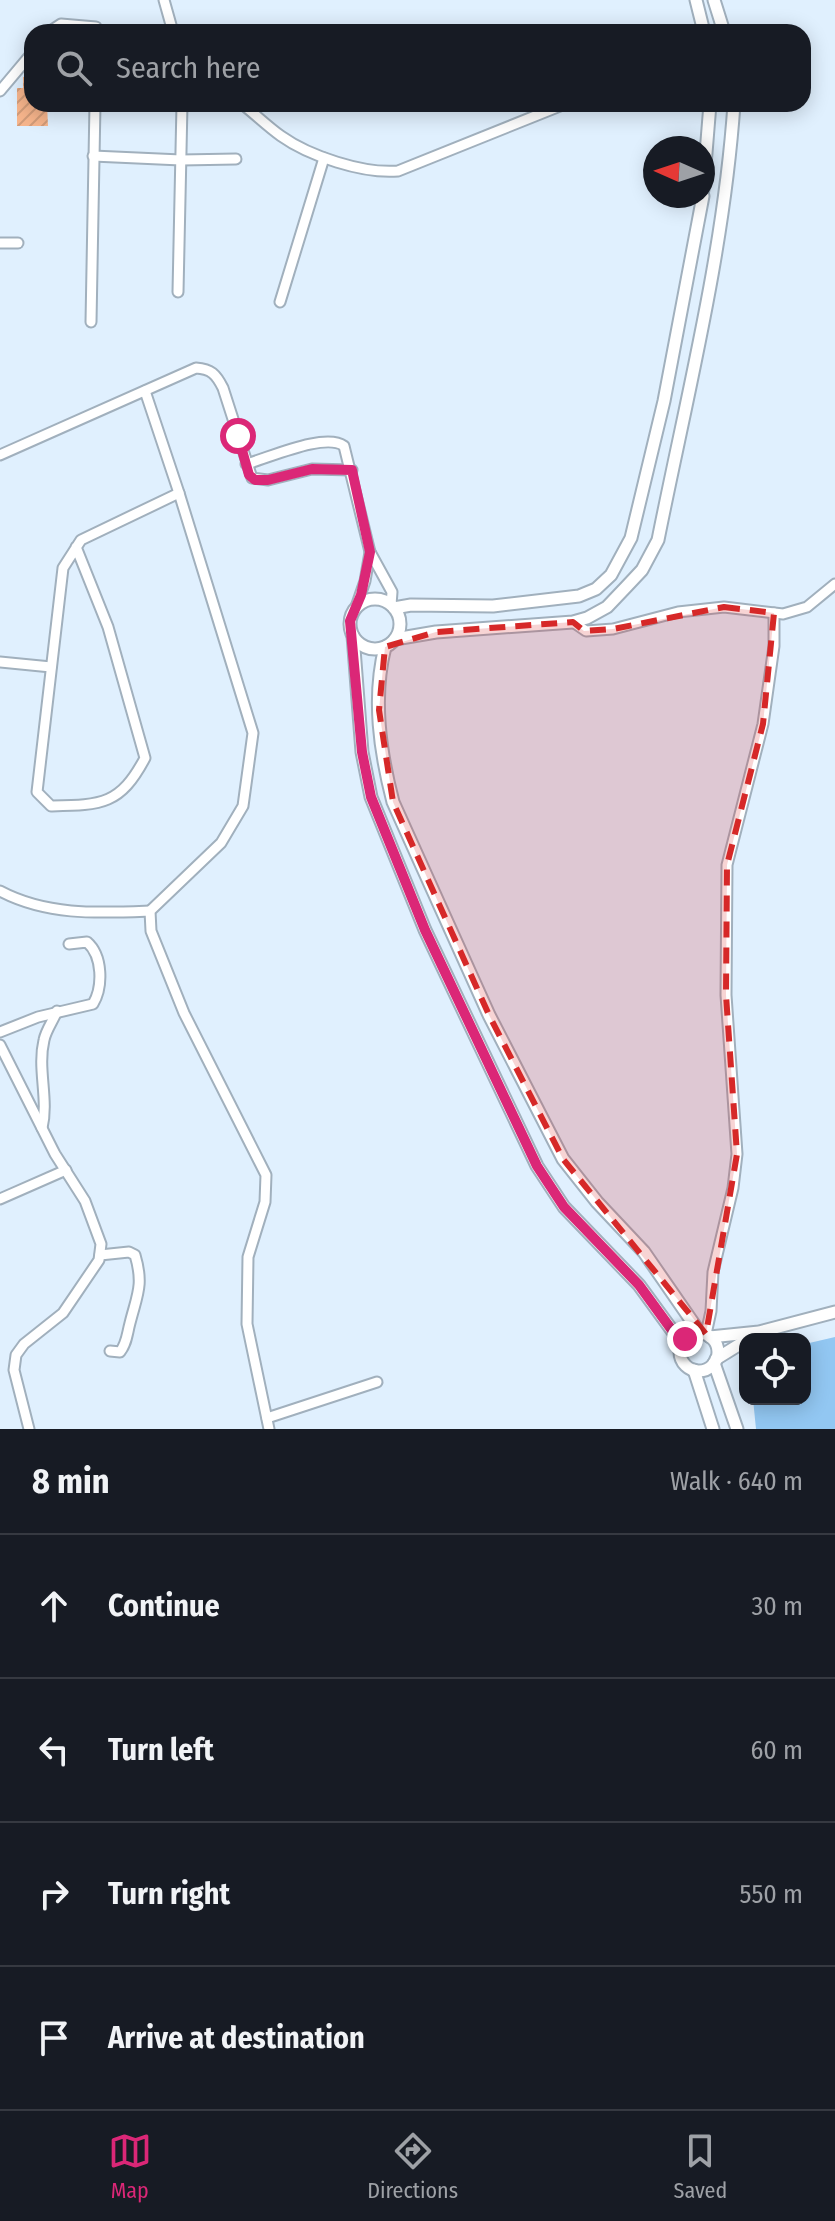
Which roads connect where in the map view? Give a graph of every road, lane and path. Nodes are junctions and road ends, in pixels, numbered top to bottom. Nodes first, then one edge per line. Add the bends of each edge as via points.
1 (164, 0) edge
2 (696, 0) edge
3 (714, 0) edge
4 (171, 24) edge
5 (702, 24) edge
6 (722, 24) edge
7 (24, 62) edge
8 (0, 91) edge
9 (95, 112) edge
10 (182, 112) edge
11 (252, 112) edge
12 (545, 112) edge
13 (709, 112) edge
14 (733, 112) edge
15 (707, 136) edge
16 (93, 156) junction
17 (324, 158) junction
18 (236, 159) dead end
19 (181, 160) junction
20 (701, 208) edge
21 (0, 243) edge
22 (18, 243) dead end
23 (178, 292) dead end
24 (280, 302) dead end
25 (91, 322) dead end
26 (145, 391) junction
27 (0, 455) edge
28 (246, 464) junction
29 (352, 470) junction
30 (179, 493) junction
31 (76, 547) junction
32 (370, 552) junction
33 (835, 584) edge
34 (393, 606) junction
35 (356, 607) junction
36 (774, 613) junction
37 (573, 622) junction
38 (353, 636) junction
39 (390, 643) junction
40 (0, 662) edge
41 (51, 667) junction
42 (0, 891) edge
43 (150, 911) junction
44 (69, 944) dead end
45 (57, 1011) junction
46 (0, 1032) edge
47 (0, 1045) edge
48 (42, 1128) junction
49 (66, 1170) junction
50 (0, 1199) edge
51 (100, 1255) junction
52 (835, 1312) edge
53 (759, 1332) joint
54 (705, 1335) junction
55 (682, 1344) junction
56 (739, 1345) edge
57 (110, 1351) dead end
58 (715, 1361) junction
59 (694, 1370) junction
60 (377, 1382) dead end
61 (268, 1424) edge
62 (29, 1429) edge
63 (713, 1429) edge
64 (737, 1429) edge

1 - 4 street
2 - 5 street
3 - 6 street
7 - 8 street
9 - 16 street
10 - 19 street
11 - 17 street via 282,137
12 - 17 street via 398,171 383,173
13 - 15 street
14 - 37 street via 711,282 658,540 642,570 607,607
16 - 19 street
16 - 25 street
17 - 24 street
18 - 19 street
19 - 23 street
20 - 34 street via 631,538 611,575 579,596 493,606
21 - 22 street
26 - 27 street
26 - 28 street via 196,368 216,374
26 - 30 street
28 - 29 street via 252,478 262,481 312,469
28 - 29 street via 332,440 344,446
29 - 32 street
30 - 31 street
30 - 43 street via 253,733 243,806 221,843
31 - 41 street via 63,568
31 - 41 street via 108,627 145,758 132,783 109,801 51,806 37,792
32 - 34 street via 392,592
32 - 35 street
33 - 36 street via 807,607
34 - 35 street via 373,598
34 - 39 street via 400,627
35 - 38 street via 350,621
36 - 37 street via 724,607 586,631
36 - 54 street via 763,724 727,865 726,995 737,1154
37 - 39 street via 436,632
38 - 39 street via 367,648
38 - 55 street via 371,797 432,944 537,1166 564,1207 639,1285
39 - 54 street via 378,680 385,774 489,1015 563,1159 644,1252
40 - 41 street
42 - 43 street via 17,901 62,912
43 - 61 street via 151,931 184,1013 266,1175 265,1202 248,1257 247,1324
44 - 45 street via 92,945 100,970 99,991 93,1004
45 - 46 street
45 - 48 street via 44,1037
47 - 48 street
48 - 49 street
49 - 50 street
49 - 51 street via 94,1217
51 - 57 street via 129,1252 139,1270 139,1293 126,1343 120,1352
51 - 62 street via 63,1313 16,1355 14,1370
52 - 53 street
53 - 54 street
54 - 55 street via 689,1336
54 - 58 street via 717,1347
55 - 59 street via 682,1360
56 - 58 street
58 - 59 street via 705,1370
58 - 64 street
59 - 63 street
60 - 61 street

